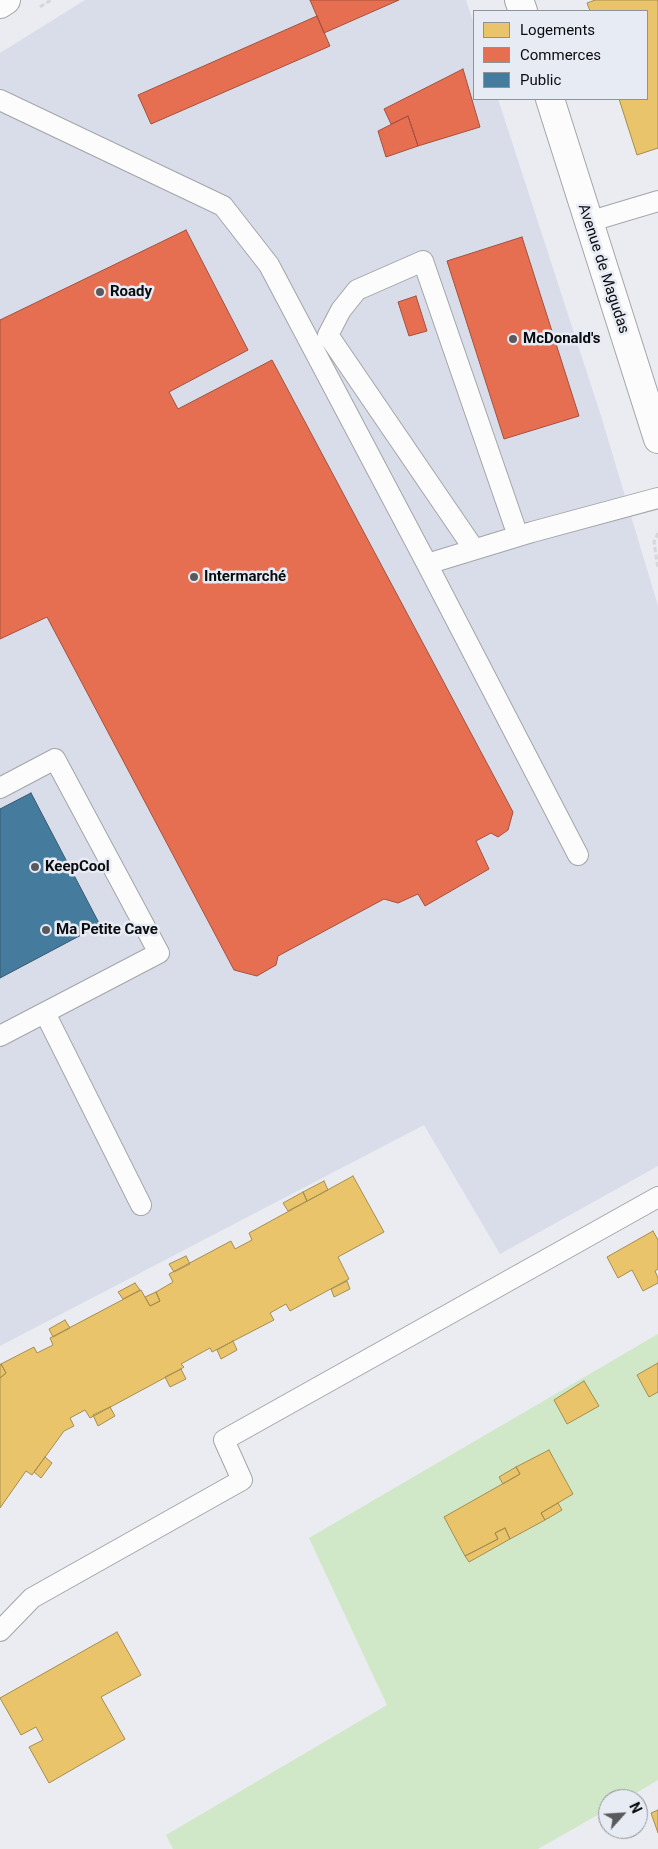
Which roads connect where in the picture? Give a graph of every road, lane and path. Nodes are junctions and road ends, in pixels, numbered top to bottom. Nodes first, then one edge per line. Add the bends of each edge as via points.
1 (6, 0) edge
2 (0, 4) edge
3 (0, 100) edge
4 (550, 100) edge
5 (658, 201) edge
6 (588, 222) junction
7 (658, 439) edge
8 (658, 498) edge
9 (658, 533) edge
10 (518, 536) junction
11 (474, 549) junction
12 (427, 564) junction
13 (658, 568) edge
14 (0, 788) edge
15 (578, 855) dead end
16 (44, 1013) junction
17 (0, 1036) edge
18 (658, 1197) edge
19 (141, 1205) dead end
20 (0, 1631) edge

1 - 2 main road
3 - 12 lane via 223,206 269,265
4 - 6 main road, Avenue de Magudas
5 - 6 lane
6 - 7 main road, Avenue de Magudas
8 - 10 lane
9 - 13 path via 654,542
10 - 11 lane
10 - 11 lane via 423,262 357,290 328,334
11 - 12 lane
12 - 15 lane
14 - 16 lane via 55,759 159,953
16 - 17 lane
16 - 19 lane
18 - 20 lane via 224,1440 242,1480 32,1598

